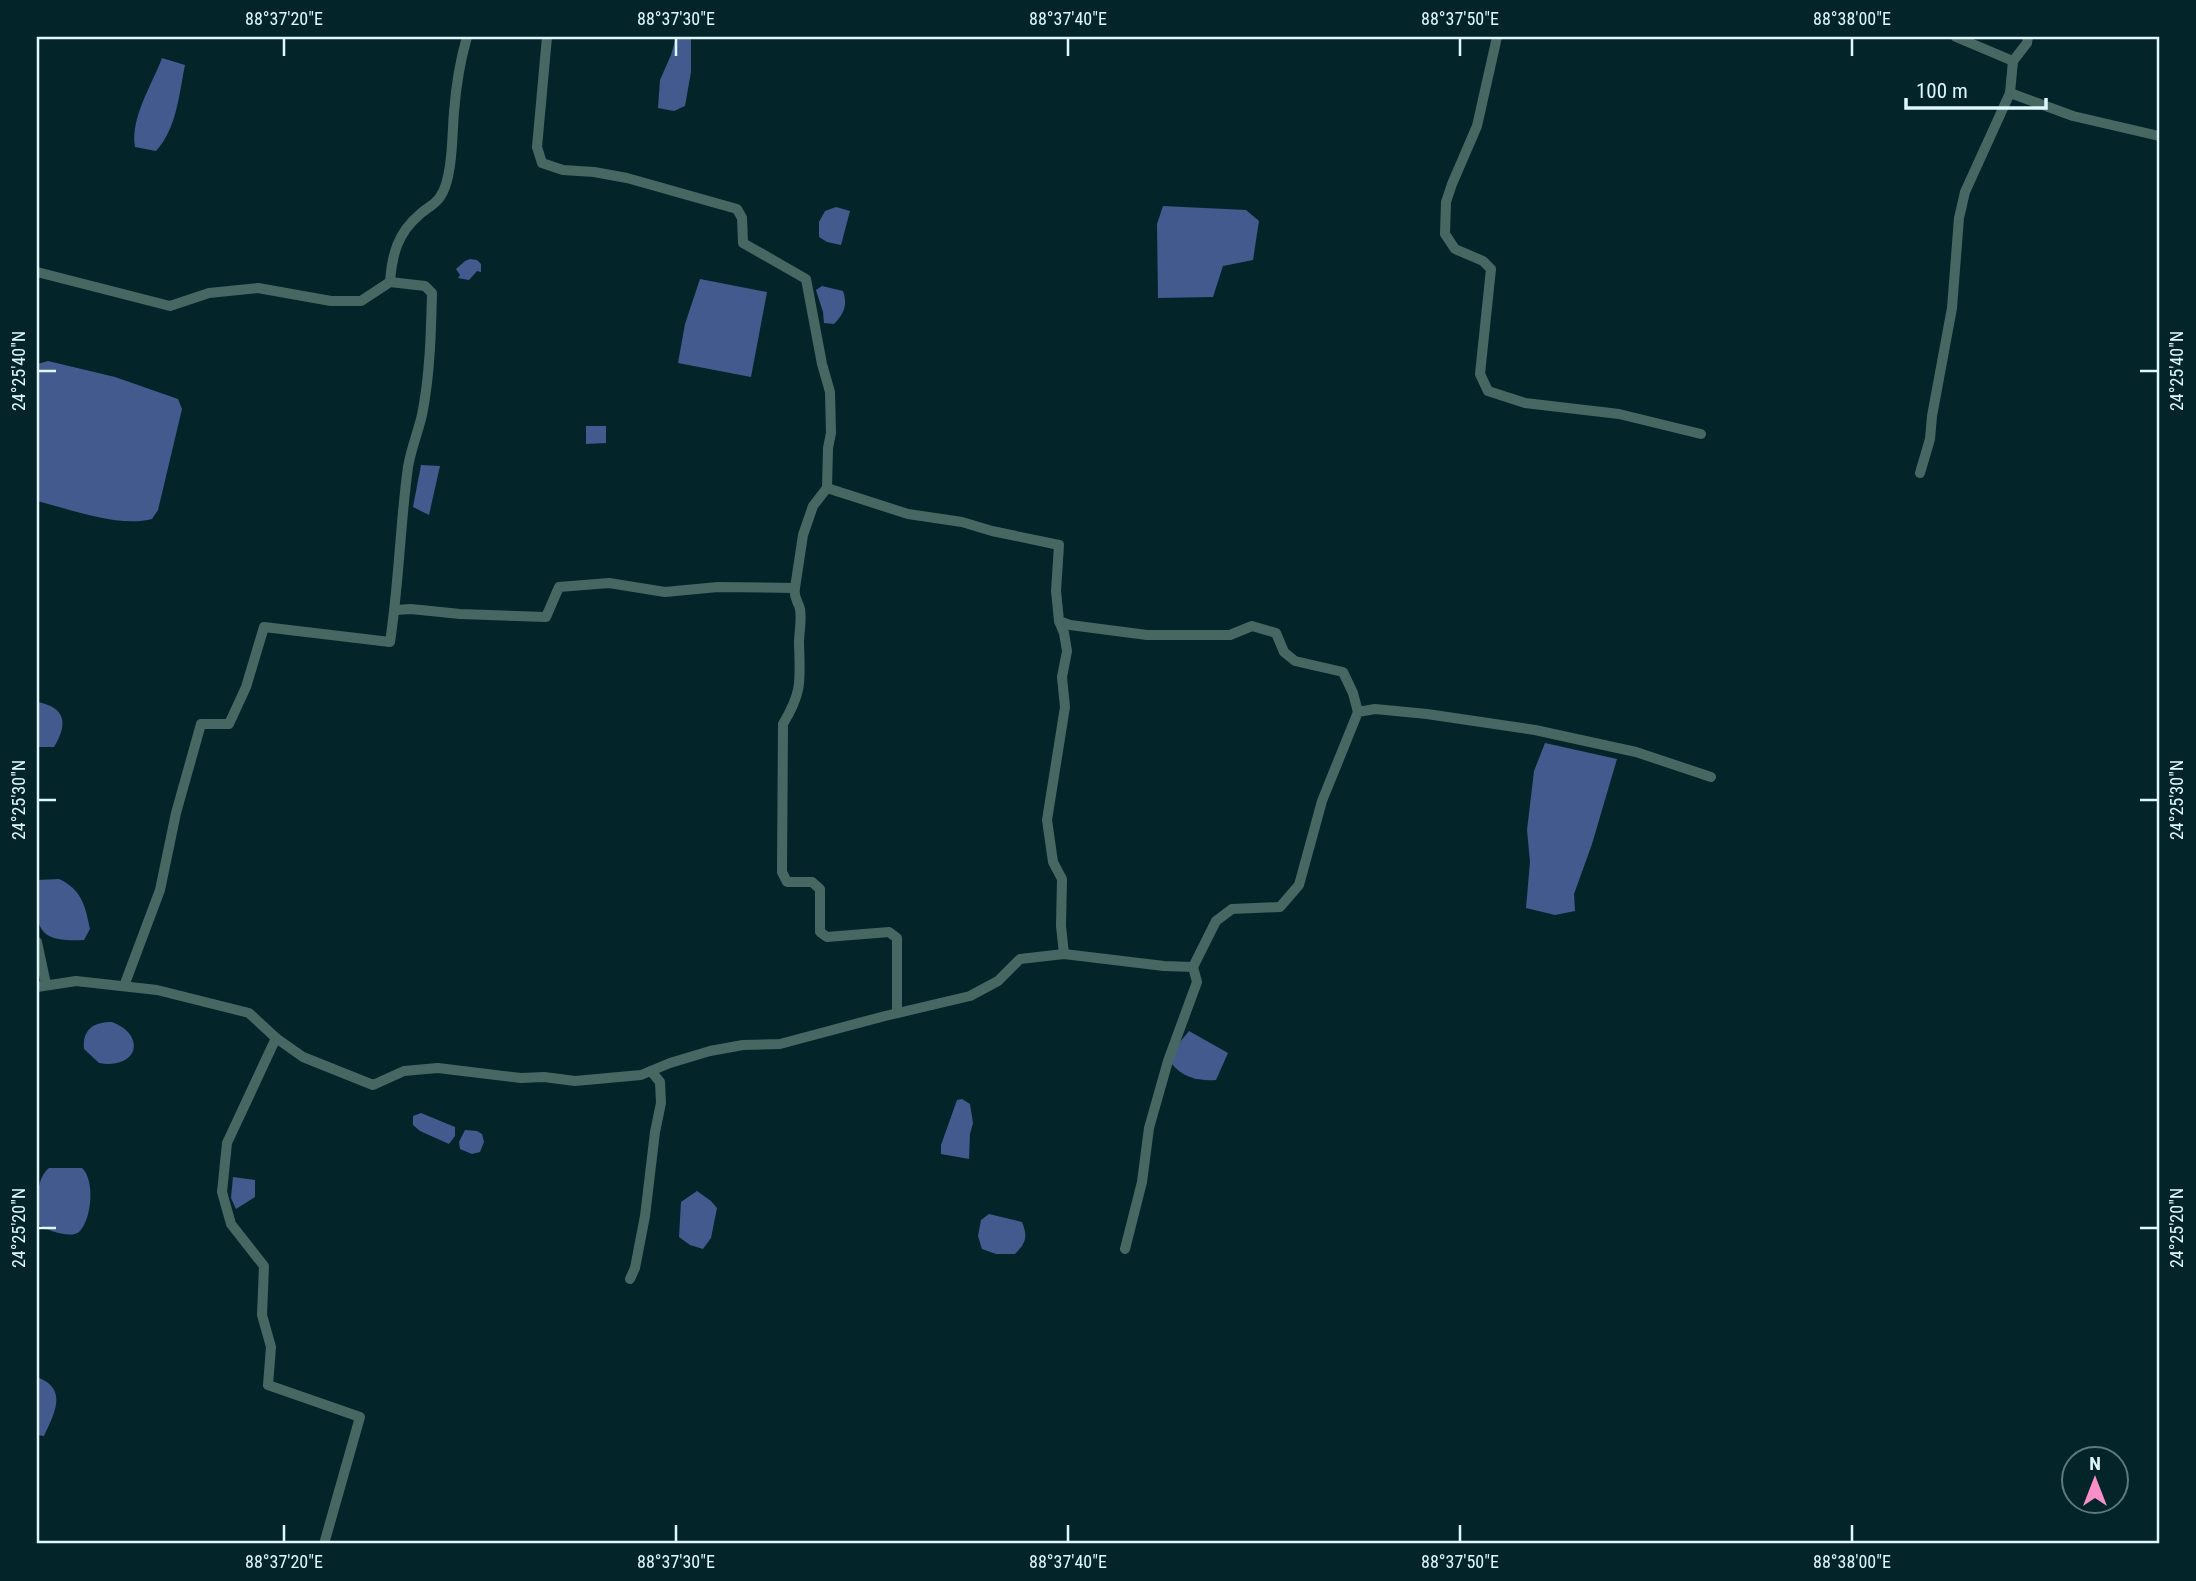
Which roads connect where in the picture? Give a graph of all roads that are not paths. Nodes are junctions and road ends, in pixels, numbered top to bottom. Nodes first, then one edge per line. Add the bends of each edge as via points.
1 (467, 37) edge
2 (547, 37) edge
3 (1497, 37) edge
4 (1956, 37) edge
5 (2028, 37) edge
6 (2013, 61) junction
7 (2010, 93) junction
8 (2159, 136) edge
9 (37, 272) edge
10 (390, 282) junction
11 (1701, 434) dead end
12 (1920, 473) dead end
13 (827, 488) junction
14 (795, 588) junction
15 (395, 610) junction
16 (1059, 621) junction
17 (1357, 712) junction
18 (1711, 777) dead end
19 (37, 942) edge
20 (1064, 954) junction
21 (1193, 967) junction
22 (42, 986) edge
23 (124, 986) junction
24 (897, 1013) junction
25 (276, 1038) junction
26 (651, 1071) junction
27 (1125, 1249) dead end
28 (630, 1279) dead end
29 (324, 1544) edge

1 - 10 street via 459,70 450,167 440,198 406,226 396,243
2 - 13 street via 537,147 542,163 627,178 737,209 743,243 806,279 830,392
3 - 11 street via 1477,126 1446,202 1445,234 1455,249 1491,269 1480,374 1488,391 1524,403 1619,414
4 - 6 street
5 - 6 street
6 - 7 street
7 - 8 street via 2073,116
7 - 12 street via 1965,191 1952,308
9 - 10 street via 170,306 209,293 258,288 331,301 360,301
10 - 15 street via 425,286 432,293 431,337 422,414 409,463
13 - 14 street via 809,516
13 - 16 street via 908,514 1059,545
14 - 15 street via 665,592 609,583 559,587 546,617
14 - 24 street via 802,675 795,704 783,724 782,872 787,881 812,882 820,889 820,932 828,937 889,932 897,938
15 - 23 street via 390,642 264,627 229,724 201,724 160,891
16 - 17 street via 1147,635 1230,635 1252,626 1276,634 1284,652 1295,661 1343,673
16 - 20 street via 1067,651 1062,677 1065,708 1047,820 1053,862 1062,879
17 - 18 street via 1375,709 1427,714 1535,730 1636,752
17 - 21 street via 1322,801 1299,885 1280,906 1232,909 1216,922
19 - 22 street
20 - 21 street
20 - 24 street via 1020,959 998,981 970,996
21 - 27 street via 1197,982 1149,1128 1142,1182
22 - 23 street via 76,981
23 - 25 street via 250,1013
24 - 26 street via 780,1044 710,1051
25 - 26 street via 303,1057 373,1085 404,1071 439,1068 575,1081
25 - 29 street via 227,1143 222,1192 231,1224 264,1266 262,1315 271,1346 268,1385 360,1418
26 - 28 street via 660,1082 661,1103 645,1216

